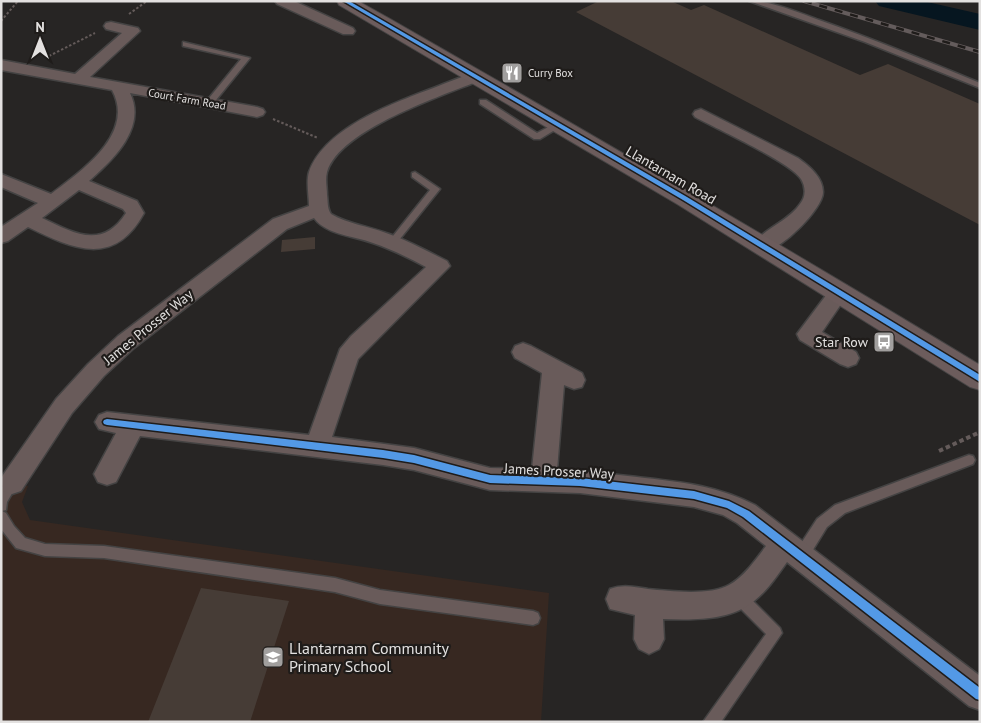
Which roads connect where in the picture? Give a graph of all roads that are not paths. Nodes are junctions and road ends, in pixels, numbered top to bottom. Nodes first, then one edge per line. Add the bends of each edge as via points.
1 (282, 1) edge
2 (345, 1) edge
3 (752, 1) edge
4 (111, 26) dead end
5 (348, 31) dead end
6 (186, 44) dead end
7 (1, 65) edge
8 (476, 77) junction
9 (78, 79) junction
10 (980, 86) edge
11 (118, 87) junction
12 (483, 102) dead end
13 (209, 103) junction
14 (257, 112) road end
15 (701, 114) dead end
16 (559, 125) junction
17 (734, 131) junction
18 (716, 144) dead end
19 (415, 175) dead end
20 (1, 180) edge
21 (77, 183) junction
22 (51, 201) junction
23 (319, 210) junction
24 (27, 219) junction
25 (1, 236) edge
26 (392, 243) junction
27 (764, 244) junction
28 (840, 291) junction
29 (523, 352) dead end
30 (848, 358) dead end
31 (980, 379) edge
32 (108, 422) dead end
33 (133, 425) junction
34 (317, 446) junction
35 (969, 460) dead end
36 (107, 474) dead end
37 (543, 481) junction
38 (12, 483) joint
39 (1, 506) edge
40 (1, 517) edge
41 (792, 550) junction
42 (738, 596) junction
43 (620, 599) dead end
44 (649, 604) junction
45 (533, 618) dead end
46 (649, 639) dead end
47 (980, 694) edge
48 (711, 722) edge

1 - 5 street
2 - 8 street, Llantarnam Road
3 - 10 lane via 898,51
4 - 9 street via 133,31
6 - 13 lane via 246,58
7 - 9 street, Court Farm Road
8 - 16 street, Llantarnam Road
8 - 23 street via 366,124 336,146 319,170
9 - 11 street, Court Farm Road
11 - 13 street, Court Farm Road
11 - 21 street via 126,105 123,130 102,160
12 - 16 lane via 537,137
13 - 14 street, Court Farm Road
15 - 17 street
16 - 27 street, Llantarnam Road
17 - 18 street
17 - 27 street via 792,162 812,182 812,202 806,211
19 - 26 lane via 436,189
20 - 22 street
21 - 22 street
21 - 24 street via 130,205 135,213 130,223 99,242 82,243
22 - 24 street
23 - 26 street via 331,222
23 - 38 street, James Prosser Way via 280,224 126,342 64,406
24 - 25 street
26 - 34 street via 440,266 348,355
27 - 28 street, Llantarnam Road
28 - 30 street via 808,334
28 - 31 street, Llantarnam Road
29 - 37 street, James Prosser Way via 564,374
32 - 33 street, James Prosser Way
33 - 34 street, James Prosser Way
33 - 36 street
34 - 37 street, James Prosser Way via 414,459 490,479
35 - 41 lane via 840,509
37 - 41 street, James Prosser Way via 580,482 713,499 746,514
38 - 39 lane
40 - 45 lane via 21,543 46,550 104,552 335,585 380,597
41 - 42 street
41 - 47 street, James Prosser Way
42 - 44 street via 711,604
42 - 48 lane via 774,633
43 - 44 street
44 - 46 street

